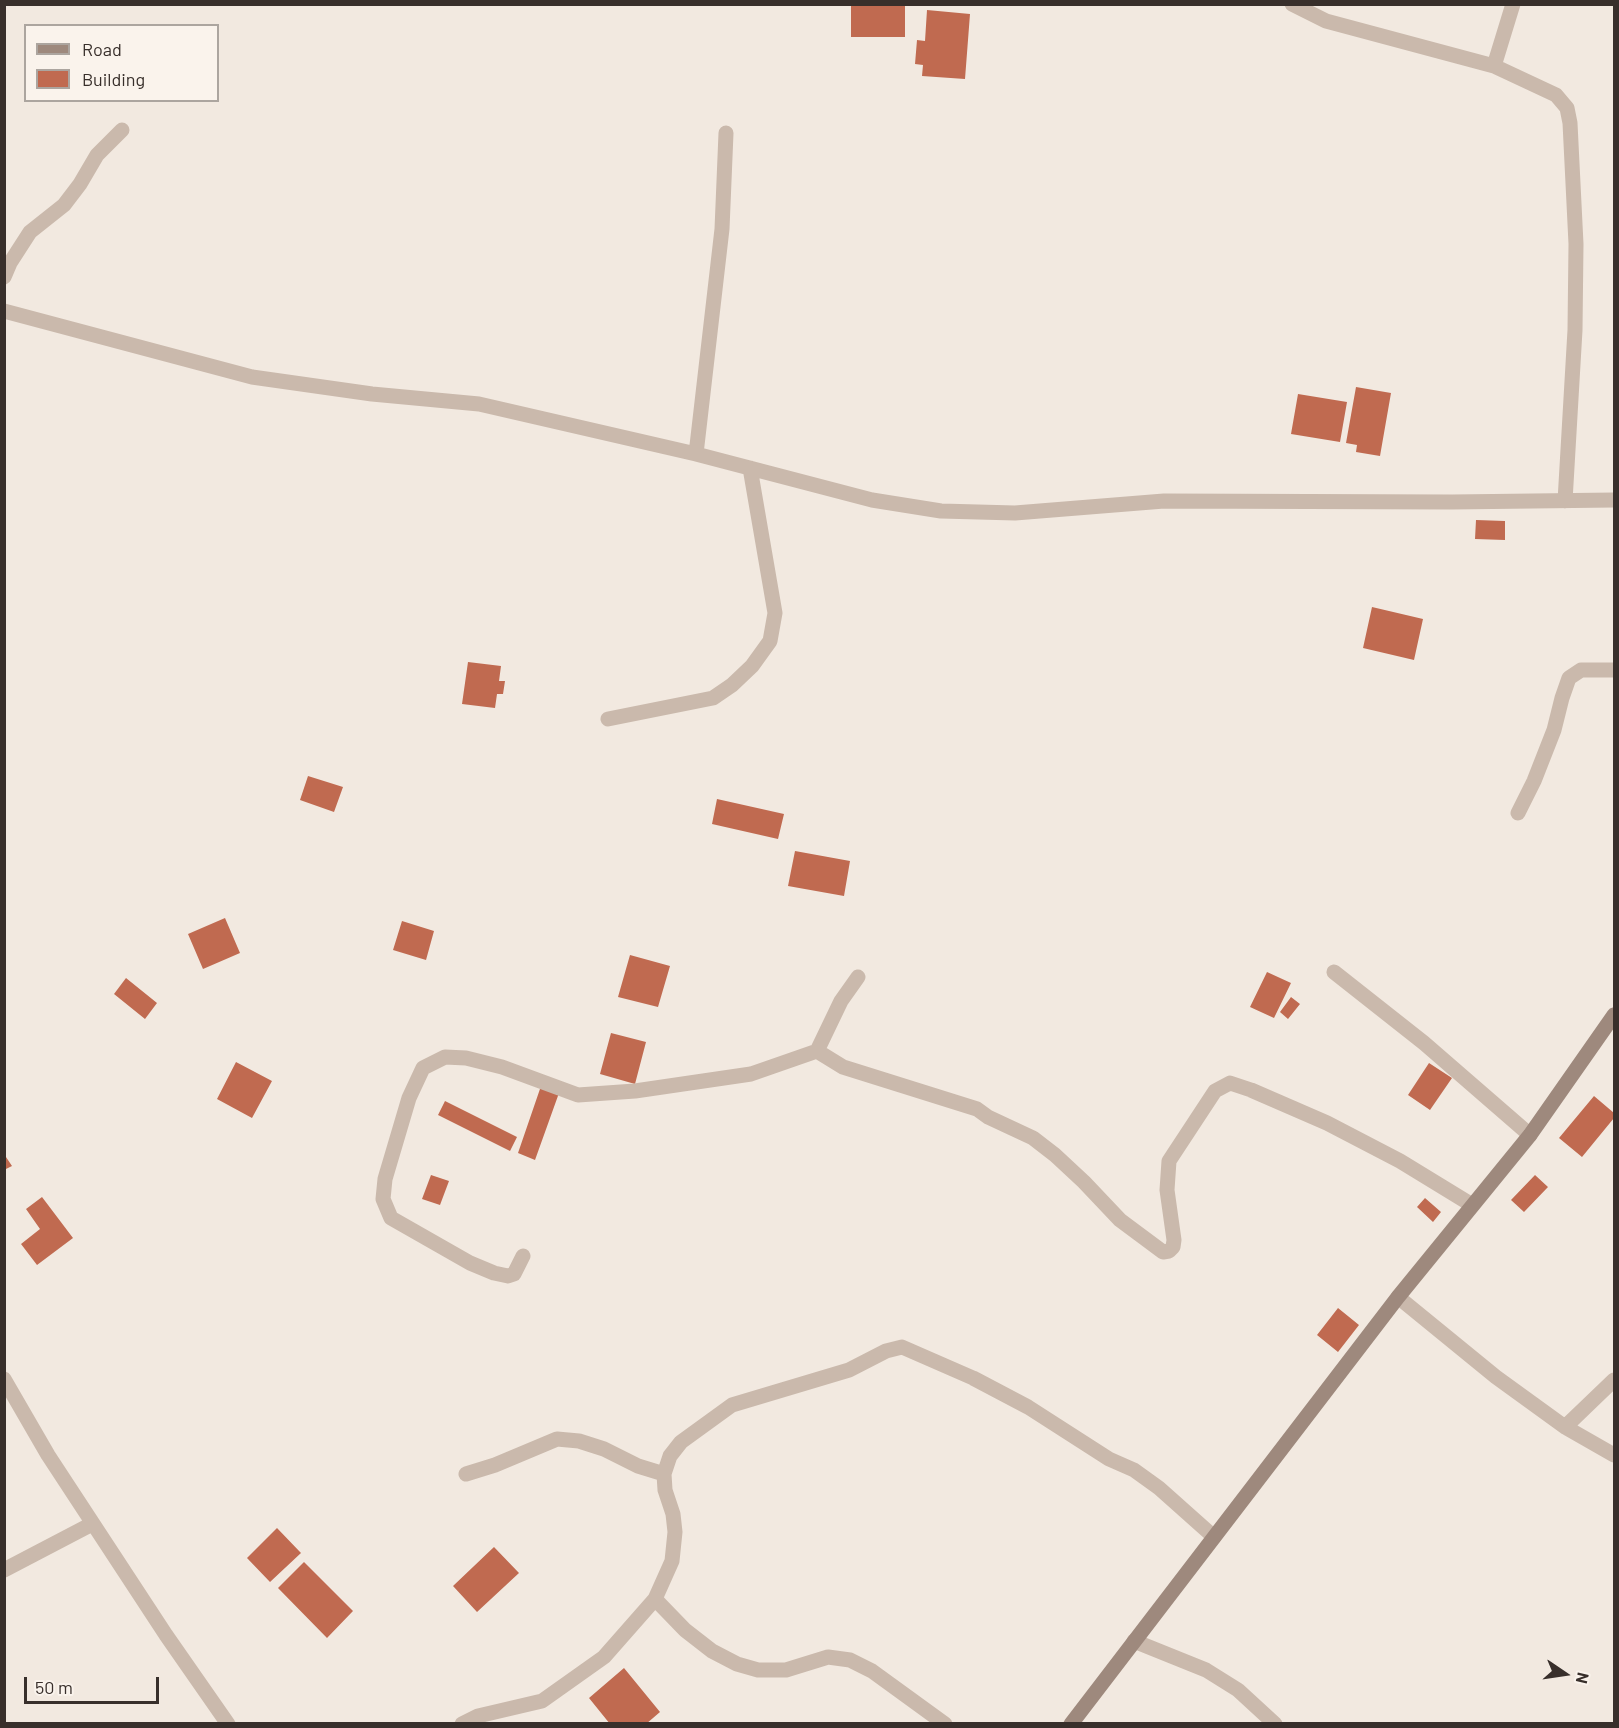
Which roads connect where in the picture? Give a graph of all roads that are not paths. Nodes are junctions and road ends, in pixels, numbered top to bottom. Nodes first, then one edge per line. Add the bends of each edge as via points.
1 (1292, 4) edge
2 (1514, 4) edge
3 (1494, 66) junction
4 (122, 130) dead end
5 (726, 133) dead end
6 (4, 277) edge
7 (4, 311) edge
8 (696, 454) junction
9 (750, 468) junction
10 (1614, 500) edge
11 (1565, 501) junction
12 (1614, 670) edge
13 (608, 719) dead end
14 (1518, 813) dead end
15 (1335, 972) dead end
16 (858, 977) dead end
17 (1614, 1015) edge
18 (817, 1051) junction
19 (1530, 1135) junction
20 (1472, 1205) junction
21 (523, 1256) dead end
22 (1398, 1297) junction
23 (4, 1380) edge
24 (1614, 1380) edge
25 (1564, 1427) junction
26 (1614, 1455) edge
27 (664, 1473) junction
28 (466, 1474) dead end
29 (92, 1524) junction
30 (1214, 1537) junction
31 (4, 1570) edge
32 (655, 1599) junction
33 (1134, 1641) junction
34 (228, 1724) edge
35 (462, 1724) edge
36 (945, 1724) edge
37 (1071, 1724) edge
38 (1275, 1724) edge

1 - 3 street via 1326,21
2 - 3 street
3 - 11 street via 1556,95 1567,108 1570,123 1576,244 1575,330
4 - 6 street via 97,155 64,205 30,232
5 - 8 street via 722,229
7 - 8 street via 252,377 479,404
8 - 9 street
9 - 11 street via 872,500 941,511 1015,513 1164,501
9 - 13 street via 775,613 770,641 752,666 713,698
10 - 11 street
12 - 14 street via 1581,670 1569,678 1543,757
15 - 19 street
16 - 18 street via 841,1001
17 - 19 main road
18 - 20 street via 843,1067 977,1109 1033,1138 1120,1220 1163,1252 1173,1247 1174,1240 1167,1190 1169,1161 1215,1091 1230,1083 1327,1123
18 - 21 street via 751,1074 602,1095 578,1095 466,1058 445,1058 423,1068 409,1098 385,1179 383,1198 391,1218 494,1273 514,1274
19 - 20 main road
20 - 22 main road
22 - 25 street
22 - 30 main road
23 - 29 street
24 - 25 street
25 - 26 street
27 - 28 street via 579,1441 556,1439
27 - 30 street via 681,1442 732,1405 849,1370 902,1347 1028,1407 1109,1459 1134,1470
27 - 32 street via 675,1532 672,1562
29 - 31 street
29 - 34 street
30 - 33 main road
32 - 35 street via 604,1657 542,1701 478,1716
32 - 36 street via 685,1630 736,1664 758,1670 786,1670 828,1657 850,1660 872,1671
33 - 37 main road
33 - 38 street via 1206,1670 1238,1690

